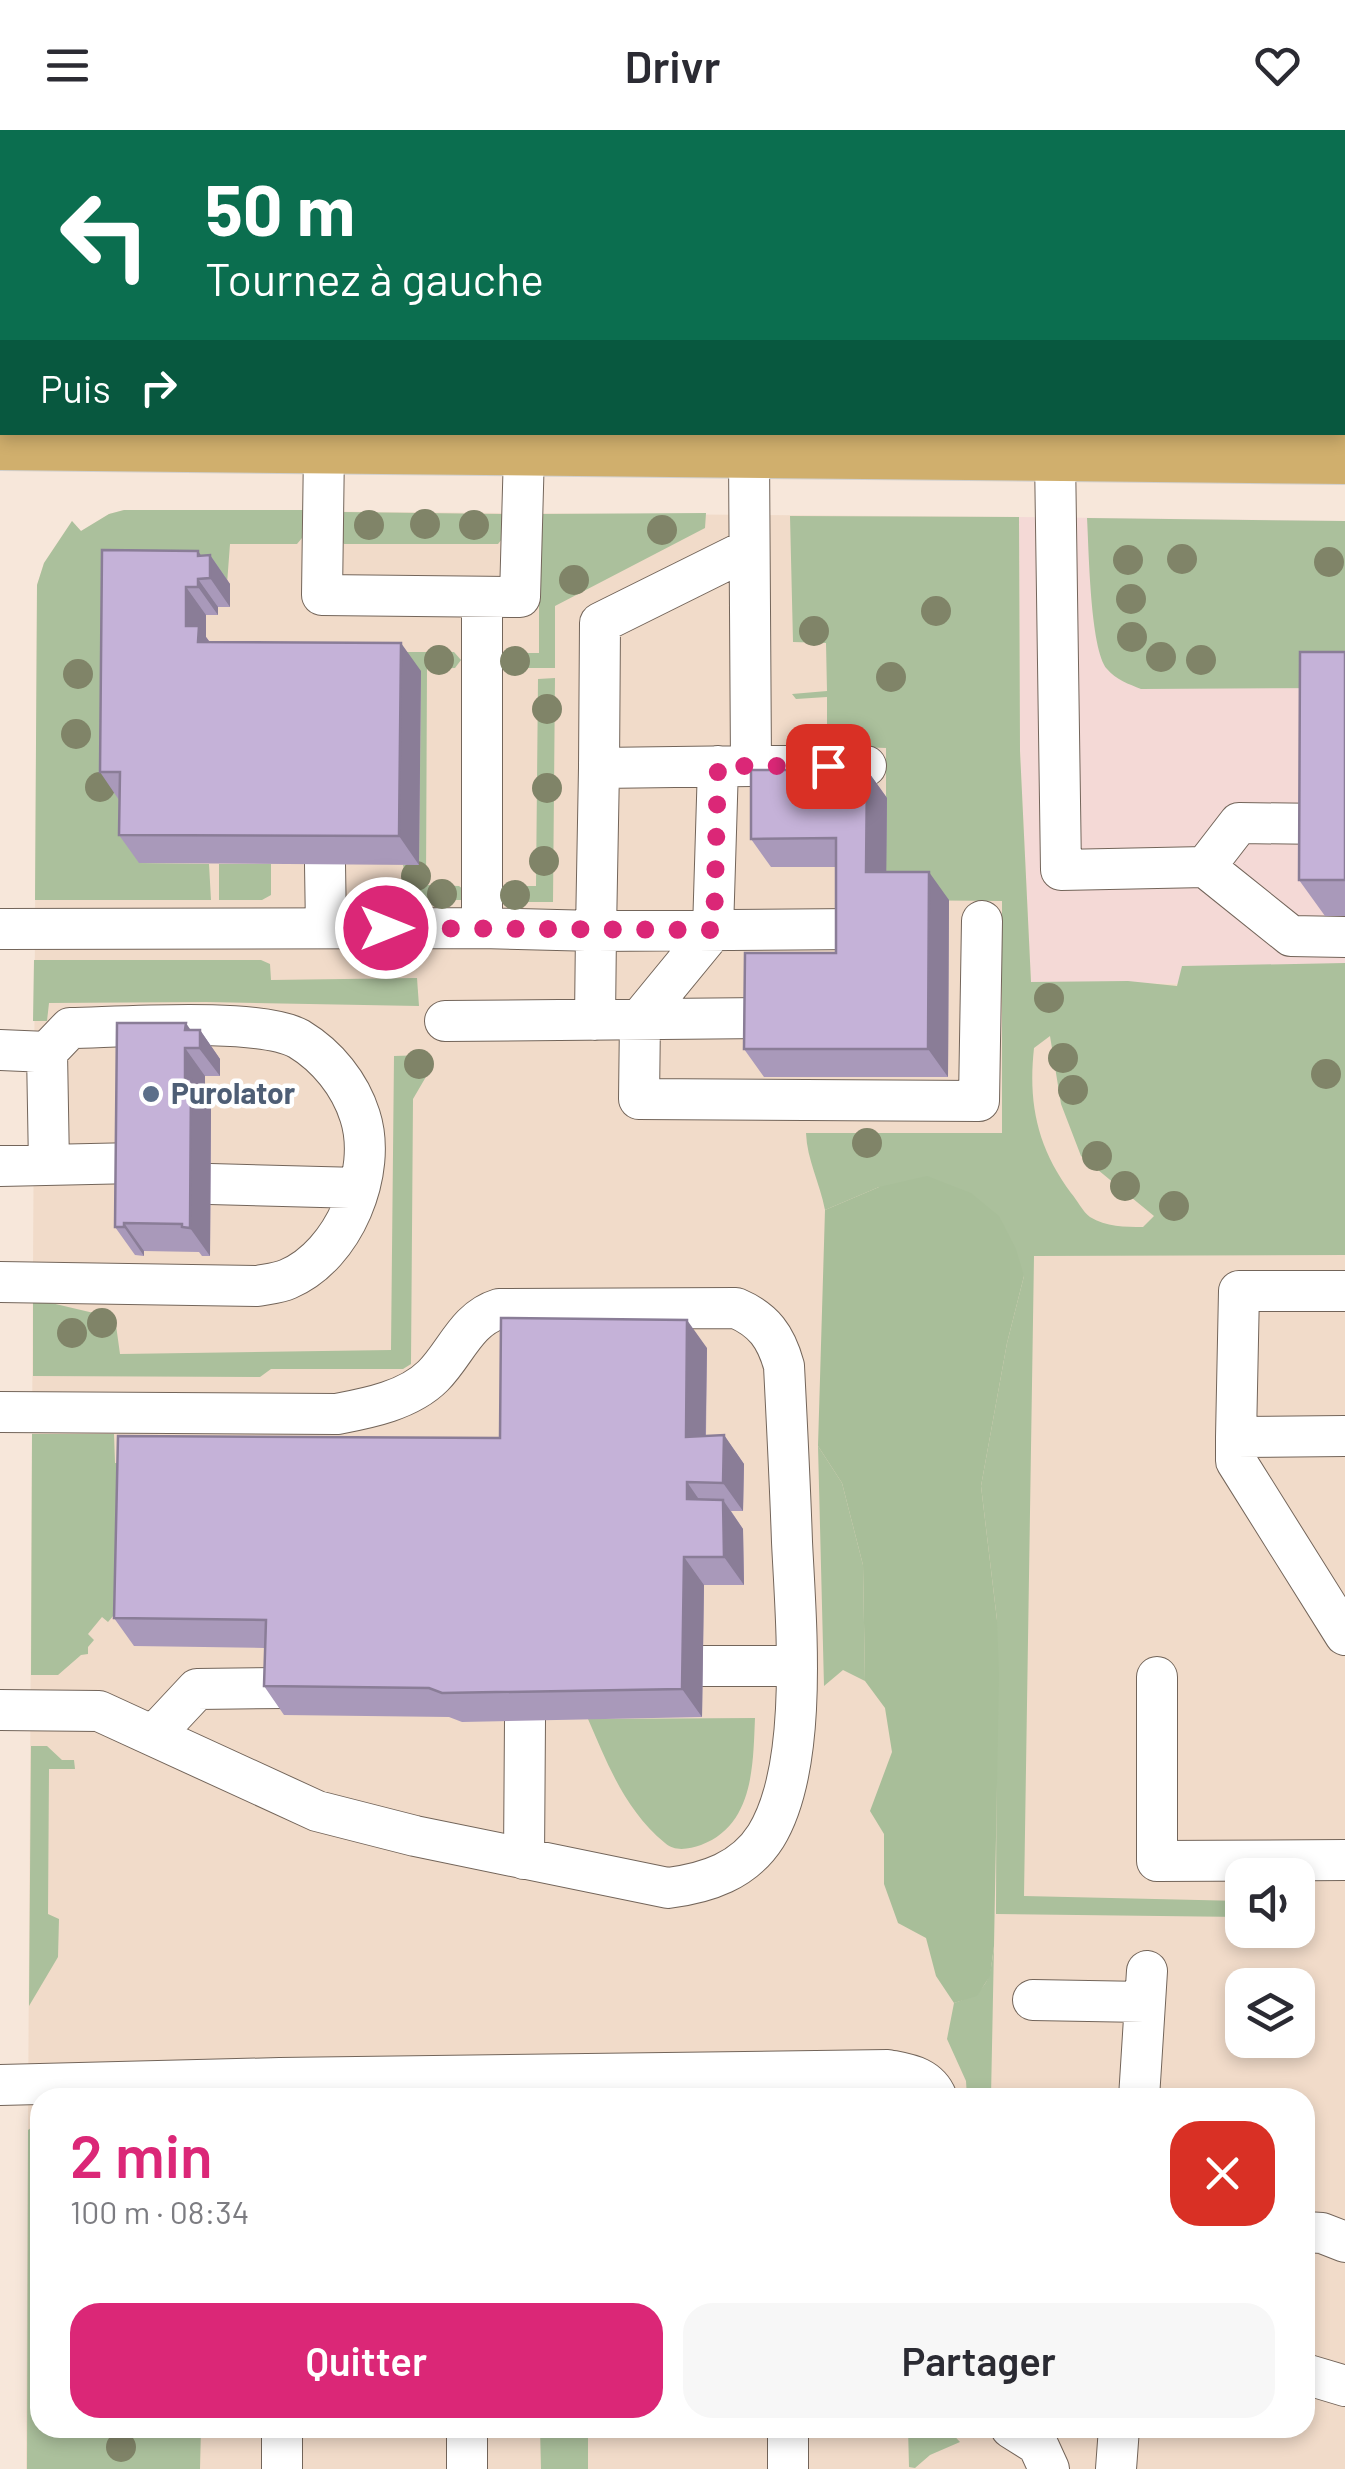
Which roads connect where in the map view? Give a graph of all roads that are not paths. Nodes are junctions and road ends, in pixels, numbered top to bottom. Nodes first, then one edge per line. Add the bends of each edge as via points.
1 (174, 440) edge
2 (0, 444) edge
3 (550, 445) edge
4 (731, 447) edge
5 (324, 448) junction
6 (1054, 456) junction
7 (1345, 459) edge
8 (749, 549) junction
9 (482, 597) junction
10 (735, 766) junction
11 (866, 766) edge
12 (598, 768) junction
13 (1326, 824) edge
14 (325, 864) edge
15 (1205, 867) junction
16 (982, 921) dead end
17 (326, 928) junction
18 (482, 928) junction
19 (0, 929) edge
20 (856, 929) edge
21 (596, 930) junction
22 (714, 930) junction
23 (1345, 937) edge
24 (765, 1018) edge
25 (640, 1019) junction
26 (595, 1020) junction
27 (445, 1021) dead end
28 (0, 1050) edge
29 (47, 1052) junction
30 (136, 1163) edge
31 (0, 1166) edge
32 (49, 1166) junction
33 (210, 1184) dead end
34 (360, 1188) junction
35 (0, 1282) edge
36 (1345, 1292) edge
37 (0, 1412) edge
38 (1345, 1436) edge
39 (1236, 1437) junction
40 (1345, 1636) edge
41 (703, 1666) dead end
42 (795, 1666) junction
43 (1157, 1677) dead end
44 (285, 1688) edge
45 (0, 1710) edge
46 (525, 1720) edge
47 (154, 1736) junction
48 (524, 1859) junction
49 (1345, 1860) edge
50 (1033, 2000) dead end
51 (783, 2084) edge
52 (0, 2085) edge
53 (280, 2088) edge
54 (933, 2088) edge
55 (1140, 2088) edge
56 (1315, 2233) edge
57 (1345, 2242) edge
58 (1315, 2377) edge
59 (1345, 2386) edge
60 (282, 2438) edge
61 (467, 2438) edge
62 (788, 2438) edge
63 (1027, 2438) edge
64 (1118, 2438) edge
65 (282, 2469) edge
66 (467, 2469) edge
67 (788, 2469) edge
68 (1049, 2469) edge
69 (1116, 2469) edge

1 - 2 main road
1 - 5 main road
3 - 4 main road
3 - 5 main road
3 - 9 lane via 520,597
4 - 6 main road
4 - 8 lane
5 - 9 lane via 322,595
6 - 7 main road
6 - 15 lane via 1061,870
8 - 10 lane
8 - 12 lane via 600,623
9 - 18 lane
10 - 11 lane
10 - 12 lane
10 - 22 lane
12 - 21 lane
13 - 15 lane via 1239,823
14 - 17 lane
15 - 23 lane via 1290,936
16 - 25 lane via 979,1102 639,1099
17 - 18 lane
17 - 19 lane
18 - 21 lane
20 - 22 lane
21 - 22 lane
21 - 26 lane
22 - 25 lane
24 - 25 lane
25 - 26 lane
26 - 27 lane
28 - 29 lane
29 - 32 lane
29 - 34 lane via 70,1028 280,1031 324,1058 350,1094 361,1119
30 - 32 lane
31 - 32 lane
33 - 34 lane
34 - 35 lane via 332,1244 287,1280 258,1286
36 - 39 lane via 1239,1291
37 - 42 lane via 337,1414 423,1384 475,1321 499,1308 736,1308 767,1328 784,1366
38 - 39 lane
39 - 40 lane via 1236,1461
41 - 42 lane
42 - 48 lane via 792,1746 780,1808 752,1854 727,1873 668,1888
43 - 49 lane via 1157,1861
44 - 47 lane via 197,1689
45 - 47 lane via 100,1712
46 - 48 lane
47 - 48 lane via 317,1811
50 - 55 lane via 1146,1986
51 - 53 lane
51 - 54 lane via 888,2070
52 - 53 lane
56 - 57 lane
58 - 59 lane
60 - 65 lane
61 - 66 lane
62 - 67 lane
63 - 68 lane
64 - 69 lane

